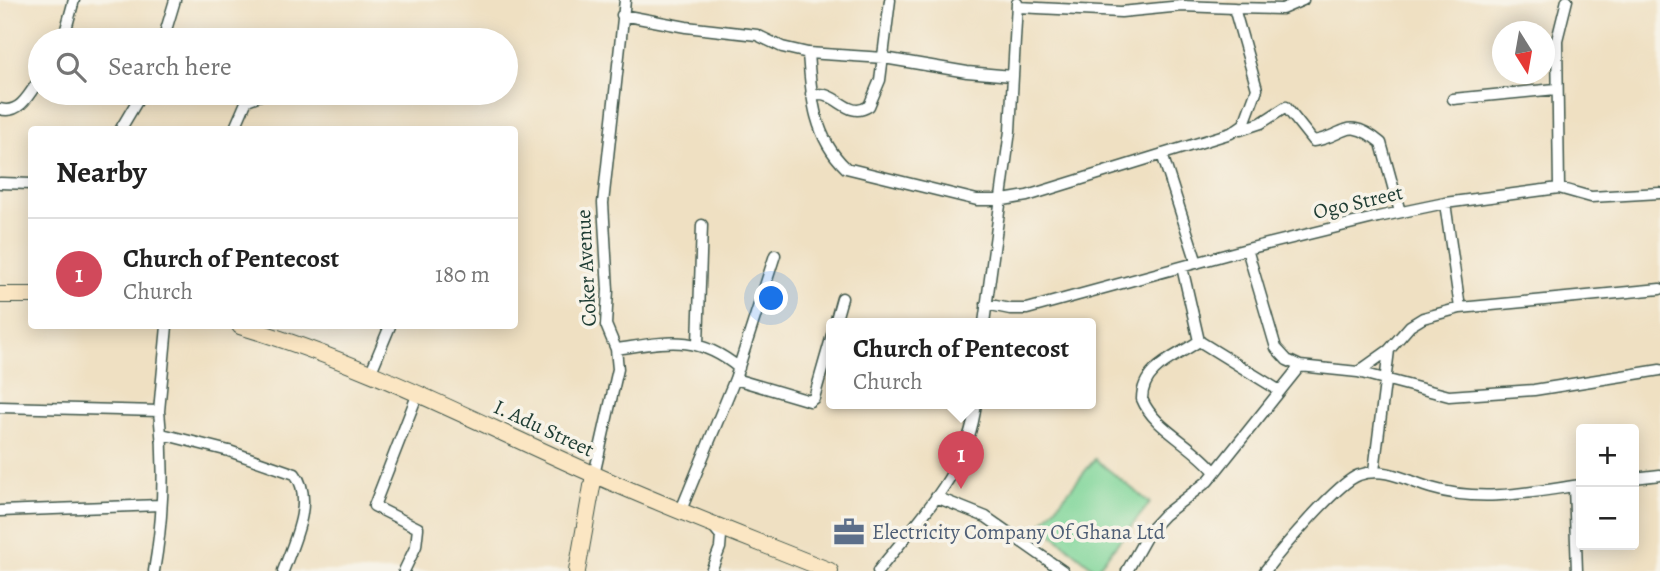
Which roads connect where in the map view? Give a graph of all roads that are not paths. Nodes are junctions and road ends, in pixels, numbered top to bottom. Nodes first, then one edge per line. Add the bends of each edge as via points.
1 (74, 0) edge
2 (175, 0) edge
3 (625, 0) edge
4 (890, 0) edge
5 (1303, 0) edge
6 (1567, 0) edge
7 (1017, 4) edge
8 (1234, 8) junction
9 (622, 15) junction
10 (66, 28) edge
11 (167, 28) edge
12 (808, 53) junction
13 (884, 58) junction
14 (1012, 76) junction
15 (1556, 89) junction
16 (28, 94) edge
17 (811, 94) junction
18 (1453, 99) dead end
19 (135, 105) edge
20 (245, 105) edge
21 (0, 109) edge
22 (122, 126) edge
23 (236, 126) edge
24 (1240, 130) junction
25 (1162, 154) junction
26 (0, 183) edge
27 (28, 184) edge
28 (1559, 188) junction
29 (1660, 193) edge
30 (1003, 200) junction
31 (1445, 203) junction
32 (1400, 212) junction
33 (702, 225) dead end
34 (1247, 248) junction
35 (775, 255) dead end
36 (1197, 263) junction
37 (1182, 267) junction
38 (1660, 289) edge
39 (0, 295) edge
40 (28, 295) edge
41 (842, 299) dead end
42 (986, 303) junction
43 (1461, 307) junction
44 (836, 318) edge
45 (984, 318) edge
46 (167, 329) edge
47 (250, 329) edge
48 (389, 329) edge
49 (1199, 341) junction
50 (698, 344) junction
51 (616, 349) junction
52 (1389, 351) junction
53 (826, 354) edge
54 (1300, 366) junction
55 (1660, 370) edge
56 (1358, 372) junction
57 (370, 374) junction
58 (737, 374) junction
59 (1386, 381) junction
60 (1280, 390) junction
61 (418, 393) junction
62 (0, 407) edge
63 (975, 409) edge
64 (159, 411) junction
65 (162, 434) junction
66 (1374, 471) junction
67 (1215, 472) junction
68 (594, 475) junction
69 (1660, 475) edge
70 (1639, 477) edge
71 (1576, 486) edge
72 (1578, 487) edge
73 (936, 497) junction
74 (160, 505) junction
75 (681, 510) junction
76 (0, 511) edge
77 (709, 523) junction
78 (153, 571) edge
79 (283, 571) edge
80 (404, 571) edge
81 (578, 571) edge
82 (711, 571) edge
83 (830, 571) edge
84 (877, 571) edge
85 (1063, 571) edge
86 (1127, 571) edge
87 (1265, 571) edge
88 (1577, 571) edge

1 - 10 street
2 - 11 street
3 - 9 street, Coker Avenue
4 - 13 street
5 - 8 street via 1267,10
6 - 15 street via 1557,40
7 - 8 street via 1109,12 1182,6
7 - 14 street
8 - 24 street via 1257,89
9 - 12 street via 757,35
9 - 51 street, Coker Avenue via 603,203 606,326
12 - 13 street
12 - 17 street
13 - 14 street
13 - 17 street via 880,79 865,109 845,108 830,96
14 - 30 street
15 - 18 street
15 - 28 street
16 - 21 street via 18,108
17 - 30 street via 817,126 846,167 977,200
19 - 22 street
20 - 23 street
24 - 25 street
24 - 32 street via 1286,107 1313,141 1347,127 1358,129 1381,142
25 - 30 street
25 - 36 street
26 - 27 street
28 - 29 street via 1591,197
28 - 31 street, Ogo Street
30 - 42 street
31 - 32 street, Ogo Street
31 - 43 street
32 - 34 street, Ogo Street
33 - 50 street
34 - 36 street, Ogo Street
34 - 54 street via 1276,348
35 - 58 street
36 - 37 street, Ogo Street
37 - 42 street, Ogo Street via 1027,309
37 - 49 street
38 - 43 street
39 - 40 street
41 - 44 street
42 - 45 street
43 - 52 street via 1423,318
46 - 64 street
47 - 57 street, I. Adu Street
48 - 57 street
49 - 60 street
49 - 67 street via 1154,370 1142,399 1159,424 1200,453
50 - 51 street via 672,341
50 - 58 street via 725,357
51 - 68 street, Coker Avenue via 618,369
52 - 56 street
52 - 59 street
53 - 58 street via 810,401
54 - 56 street
54 - 60 street
55 - 59 street via 1475,395 1433,393
56 - 59 street
57 - 61 street, I. Adu Street
58 - 75 street
59 - 66 street
60 - 67 street
61 - 68 street, I. Adu Street
61 - 80 street via 374,499 374,506 418,528 416,546
62 - 64 street
63 - 73 street via 963,457
64 - 65 street
65 - 74 street
65 - 79 street via 295,474 302,494 299,524
66 - 71 street via 1434,489 1476,495 1528,494
66 - 87 street via 1356,476
67 - 86 street via 1150,530
68 - 75 street, I. Adu Street
68 - 81 street, Coker Avenue
69 - 70 street
72 - 88 street
73 - 84 street
73 - 85 street via 986,516
74 - 76 street
74 - 78 street
75 - 77 street, I. Adu Street
77 - 82 street via 721,536
77 - 83 street, I. Adu Street

